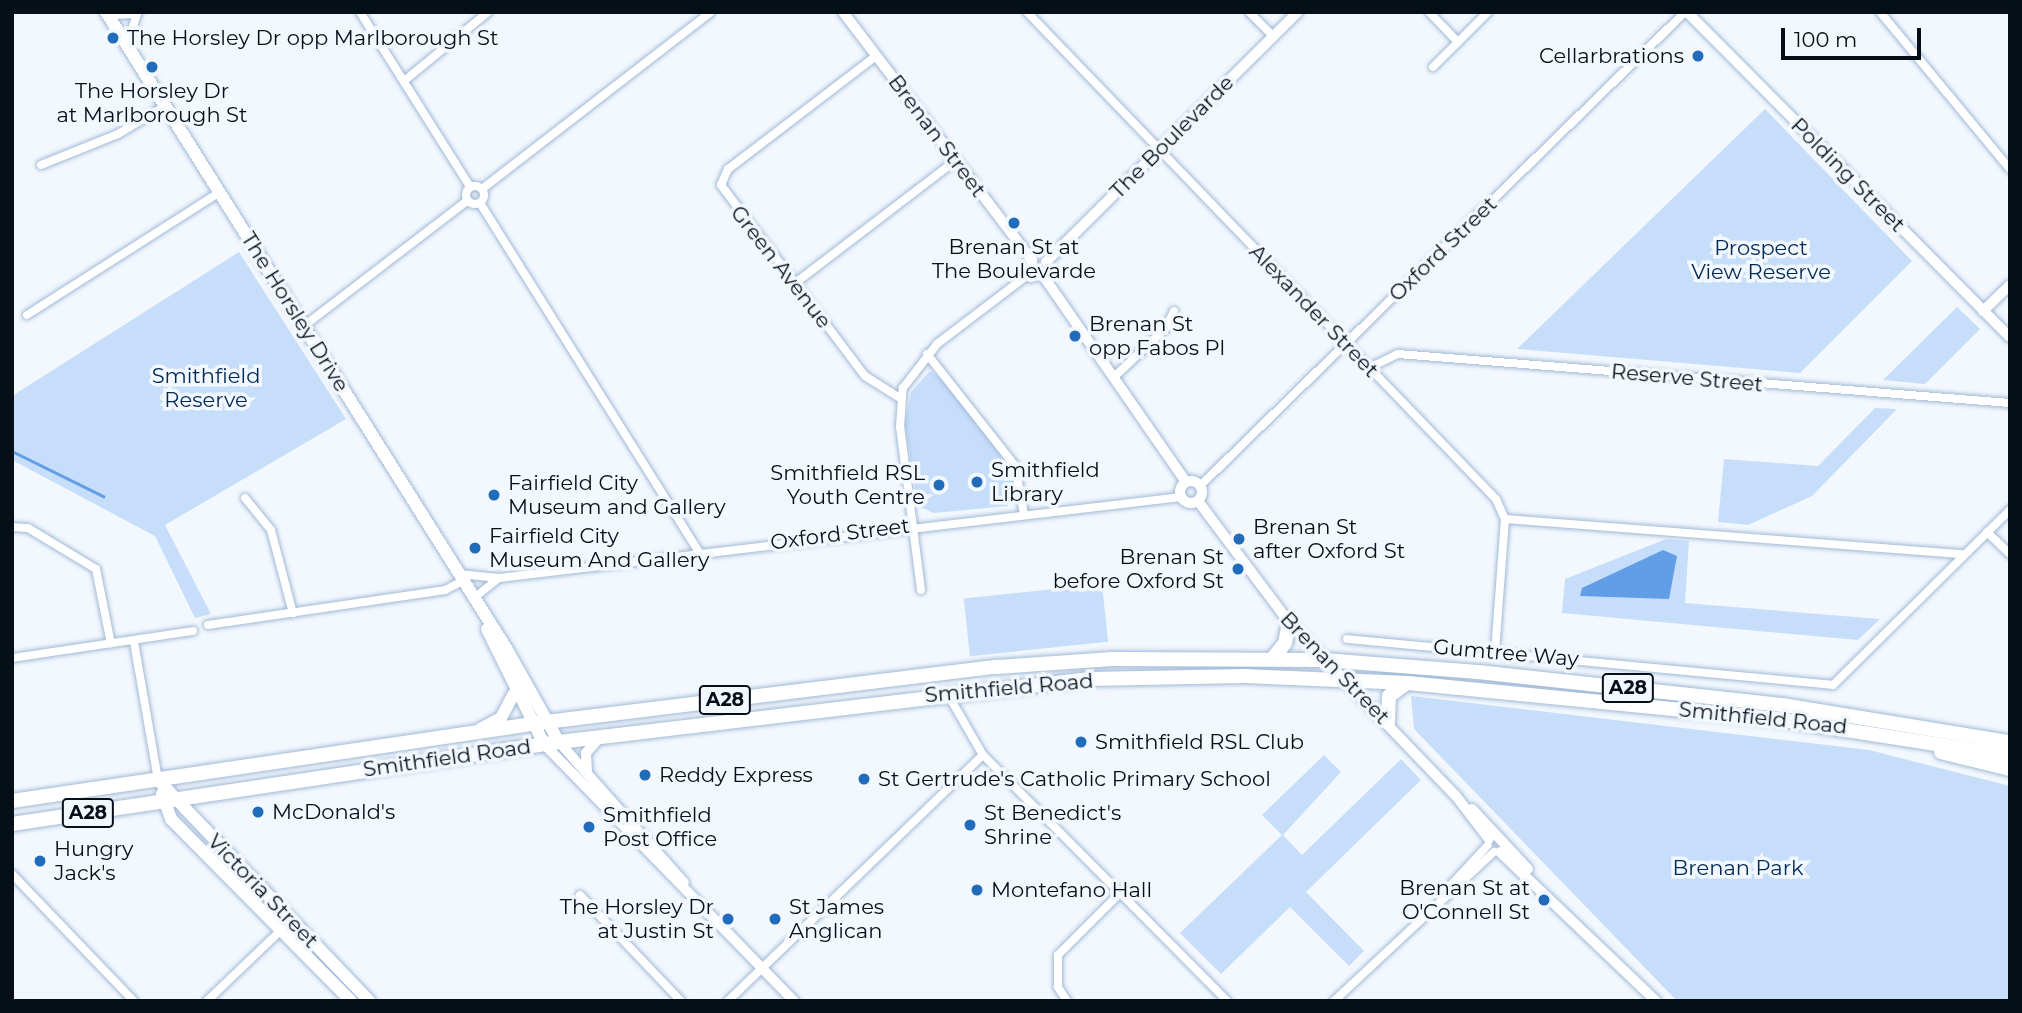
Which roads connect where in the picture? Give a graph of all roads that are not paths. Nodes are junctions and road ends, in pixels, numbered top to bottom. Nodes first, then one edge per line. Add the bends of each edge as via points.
1 (360, 12) edge
2 (488, 12) edge
3 (711, 12) edge
4 (843, 12) edge
5 (1027, 12) edge
6 (1250, 12) edge
7 (1298, 12) edge
8 (1429, 12) edge
9 (1488, 12) edge
10 (1686, 12) edge
11 (1880, 12) edge
12 (106, 13) edge
13 (137, 13) edge
14 (1273, 36) junction
15 (1458, 42) junction
16 (127, 46) junction
17 (876, 56) junction
18 (1433, 67) dead end
19 (404, 81) junction
20 (165, 106) junction
21 (1158, 151) junction
22 (956, 160) junction
23 (41, 165) dead end
24 (2010, 169) edge
25 (470, 187) junction
26 (482, 189) junction
27 (219, 192) junction
28 (467, 201) junction
29 (480, 203) junction
30 (1032, 260) junction
31 (1046, 262) junction
32 (1029, 274) junction
33 (1044, 277) junction
34 (794, 284) junction
35 (2010, 285) edge
36 (1174, 311) dead end
37 (1983, 311) junction
38 (27, 315) dead end
39 (303, 326) junction
40 (2010, 337) edge
41 (1345, 344) junction
42 (927, 354) junction
43 (1369, 368) junction
44 (1115, 376) junction
45 (900, 398) junction
46 (2010, 403) edge
47 (1186, 482) junction
48 (1200, 486) junction
49 (1181, 497) junction
50 (245, 498) dead end
51 (1198, 501) junction
52 (2010, 510) edge
53 (1024, 514) junction
54 (1505, 519) junction
55 (912, 525) junction
56 (12, 527) edge
57 (1987, 532) junction
58 (699, 552) junction
59 (1963, 554) junction
60 (2010, 554) edge
61 (461, 578) junction
62 (499, 578) junction
63 (921, 590) dead end
64 (474, 598) junction
65 (293, 613) junction
66 (482, 613) junction
67 (1289, 622) junction
68 (208, 625) dead end
69 (193, 631) dead end
70 (1347, 639) dead end
71 (134, 642) junction
72 (111, 644) junction
73 (1495, 651) junction
74 (12, 657) edge
75 (1273, 658) junction
76 (1324, 660) junction
77 (1315, 677) junction
78 (1343, 677) junction
79 (1407, 682) junction
80 (1216, 684) dead end
81 (947, 692) junction
82 (514, 694) junction
83 (1775, 719) junction
84 (1388, 723) junction
85 (538, 724) junction
86 (1930, 727) junction
87 (463, 736) junction
88 (601, 736) junction
89 (2010, 737) edge
90 (2010, 742) edge
91 (551, 743) junction
92 (983, 755) junction
93 (2010, 757) edge
94 (2010, 769) edge
95 (589, 778) junction
96 (158, 780) junction
97 (1456, 796) junction
98 (12, 801) edge
99 (169, 801) junction
100 (12, 824) edge
101 (1504, 838) junction
102 (1493, 847) junction
103 (12, 874) edge
104 (1538, 882) junction
105 (1121, 892) junction
106 (580, 895) dead end
107 (702, 906) junction
108 (291, 920) junction
109 (281, 930) junction
110 (762, 968) junction
111 (134, 1001) edge
112 (206, 1001) edge
113 (351, 1001) edge
114 (369, 1001) edge
115 (681, 1001) edge
116 (728, 1001) edge
117 (794, 1001) edge
118 (1067, 1001) edge
119 (1227, 1001) edge
120 (1334, 1001) edge
121 (1656, 1001) edge

1 - 19 street
2 - 19 street
3 - 26 street
4 - 17 street, Brenan Street
5 - 21 street, Alexander Street
6 - 14 street
7 - 14 street, The Boulevarde
8 - 15 street
9 - 15 street
10 - 37 street, Polding Street
10 - 41 street, Oxford Street
11 - 24 street
12 - 13 street
12 - 16 main road, The Horsley Drive
13 - 16 street
14 - 21 street, The Boulevarde
15 - 18 street
16 - 20 main road, The Horsley Drive
17 - 22 street, Brenan Street
17 - 34 street, Green Avenue via 722,177 724,192
19 - 25 street
20 - 23 street via 118,134
20 - 27 main road, The Horsley Drive
21 - 31 street, The Boulevarde
21 - 41 street, Alexander Street
22 - 30 street, Brenan Street
22 - 34 street
25 - 26 street
25 - 28 street
26 - 29 street
27 - 38 street
27 - 39 main road, The Horsley Drive
28 - 29 street
28 - 39 street
29 - 58 street
30 - 31 street
30 - 32 street
31 - 33 street
32 - 33 street
32 - 42 street
33 - 44 street
34 - 45 street, Green Avenue via 865,376
35 - 37 street
36 - 44 street via 1165,329
37 - 40 street, Polding Street
39 - 61 main road, The Horsley Drive
41 - 43 street, Alexander Street
41 - 48 street, Oxford Street
42 - 45 street
42 - 53 street via 1015,466
43 - 46 street, Reserve Street via 1398,354
43 - 54 street, Alexander Street via 1496,499
44 - 47 street
45 - 55 street
47 - 48 street
47 - 49 street
48 - 51 street
49 - 51 street
49 - 53 street, Oxford Street
50 - 65 street via 271,530
51 - 67 street, Brenan Street
52 - 57 street
53 - 55 street, Oxford Street
54 - 59 street
54 - 73 street
55 - 58 street, Oxford Street
55 - 63 street
56 - 72 street via 28,528 96,569
57 - 59 street
57 - 60 street
58 - 62 street, Oxford Street
59 - 73 street, Gumtree Way via 1833,685
61 - 62 street, Oxford Street
61 - 64 main road, The Horsley Drive
61 - 65 street, Oxford Street
62 - 64 street
64 - 66 main road, The Horsley Drive
65 - 68 street, Oxford Street
66 - 82 main road, The Horsley Drive
66 - 85 main road, The Horsley Drive
67 - 75 highway via 1285,643
67 - 76 street, Brenan Street
69 - 71 street
70 - 73 street, Gumtree Way
71 - 72 street
71 - 96 street
72 - 74 street
75 - 76 highway, Smithfield Road / A28
75 - 85 highway, Smithfield Road / A28 via 997,667
76 - 78 street, Brenan Street
76 - 86 highway, Smithfield Road / A28 via 1783,705
77 - 78 highway, Smithfield Road / A28
77 - 80 highway
77 - 81 highway, Smithfield Road / A28 via 1090,679
78 - 79 highway, Smithfield Road / A28
78 - 84 street, Brenan Street
79 - 83 highway, Smithfield Road / A28
79 - 84 highway via 1389,696
81 - 88 highway, Smithfield Road / A28
81 - 92 street
82 - 85 main road, The Horsley Drive
82 - 87 main road via 501,718
83 - 93 highway, Smithfield Road / A28
83 - 94 highway
84 - 97 street, Brenan Street
85 - 87 highway, Smithfield Road / A28
85 - 91 main road, The Horsley Drive
86 - 89 highway
86 - 90 highway, Smithfield Road / A28
87 - 96 highway, Smithfield Road / A28
88 - 91 highway, Smithfield Road / A28
88 - 95 street via 584,759
91 - 95 street, The Horsley Drive
91 - 99 highway, Smithfield Road / A28
91 - 107 street, The Horsley Drive
92 - 105 street
92 - 110 street
95 - 107 street, The Horsley Drive
96 - 98 highway, Smithfield Road / A28
96 - 99 main road, Victoria Street
97 - 101 street, Brenan Street
97 - 102 street, Brenan Street
99 - 100 highway, Smithfield Road / A28
99 - 108 main road, Victoria Street
99 - 109 main road, Victoria Street via 171,818
101 - 102 street
101 - 102 street
101 - 104 street, Brenan Street
102 - 104 street, Brenan Street
102 - 120 street
103 - 111 street
104 - 121 street, Brenan Street
105 - 118 street via 1058,955 1058,987
105 - 119 street
106 - 115 street
107 - 110 street, The Horsley Drive
108 - 109 street
108 - 114 main road, Victoria Street
109 - 112 street
109 - 113 main road, Victoria Street
110 - 116 street
110 - 117 street, The Horsley Drive

